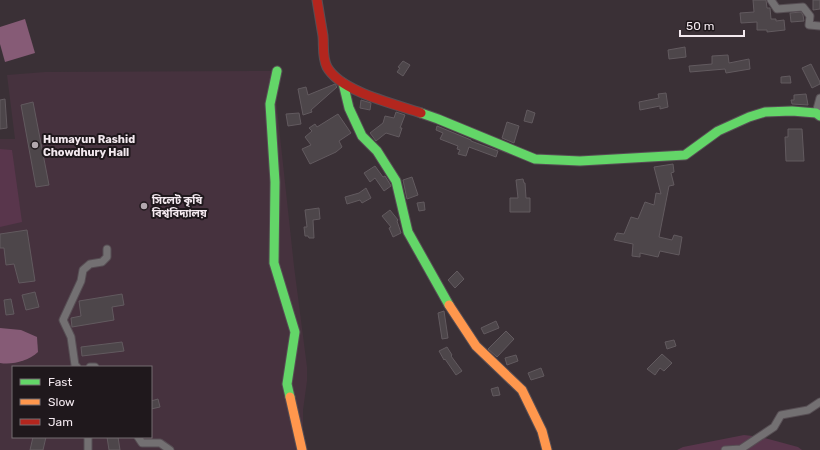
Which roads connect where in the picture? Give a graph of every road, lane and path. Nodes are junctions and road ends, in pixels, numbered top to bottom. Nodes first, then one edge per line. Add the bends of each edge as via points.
1 (317, 0) edge
2 (771, 0) edge
3 (820, 26) edge
4 (277, 71) dead end
5 (343, 82) junction
6 (820, 98) edge
7 (818, 115) edge
8 (107, 250) dead end
9 (76, 366) edge
10 (820, 402) edge
11 (88, 438) edge
12 (139, 438) edge
13 (88, 450) edge
14 (170, 450) edge
15 (302, 450) edge
16 (547, 450) edge
17 (725, 450) edge

1 - 5 street via 324,58 327,67
2 - 3 street via 776,9 803,7 810,16 809,25
4 - 15 street via 270,104 275,182 274,263 295,332 287,384
5 - 7 street via 355,91 438,119 535,159 580,162 685,155 718,132 765,112 792,111
5 - 16 street via 349,108 362,136 378,151 396,182 408,232 447,302 476,346 522,390 542,431
6 - 7 street
8 - 9 street via 107,257 102,262 90,264 83,270 81,281 63,320 71,337
10 - 17 street via 808,410 781,415 774,427 741,449
11 - 13 street
12 - 14 street via 142,443 160,443

